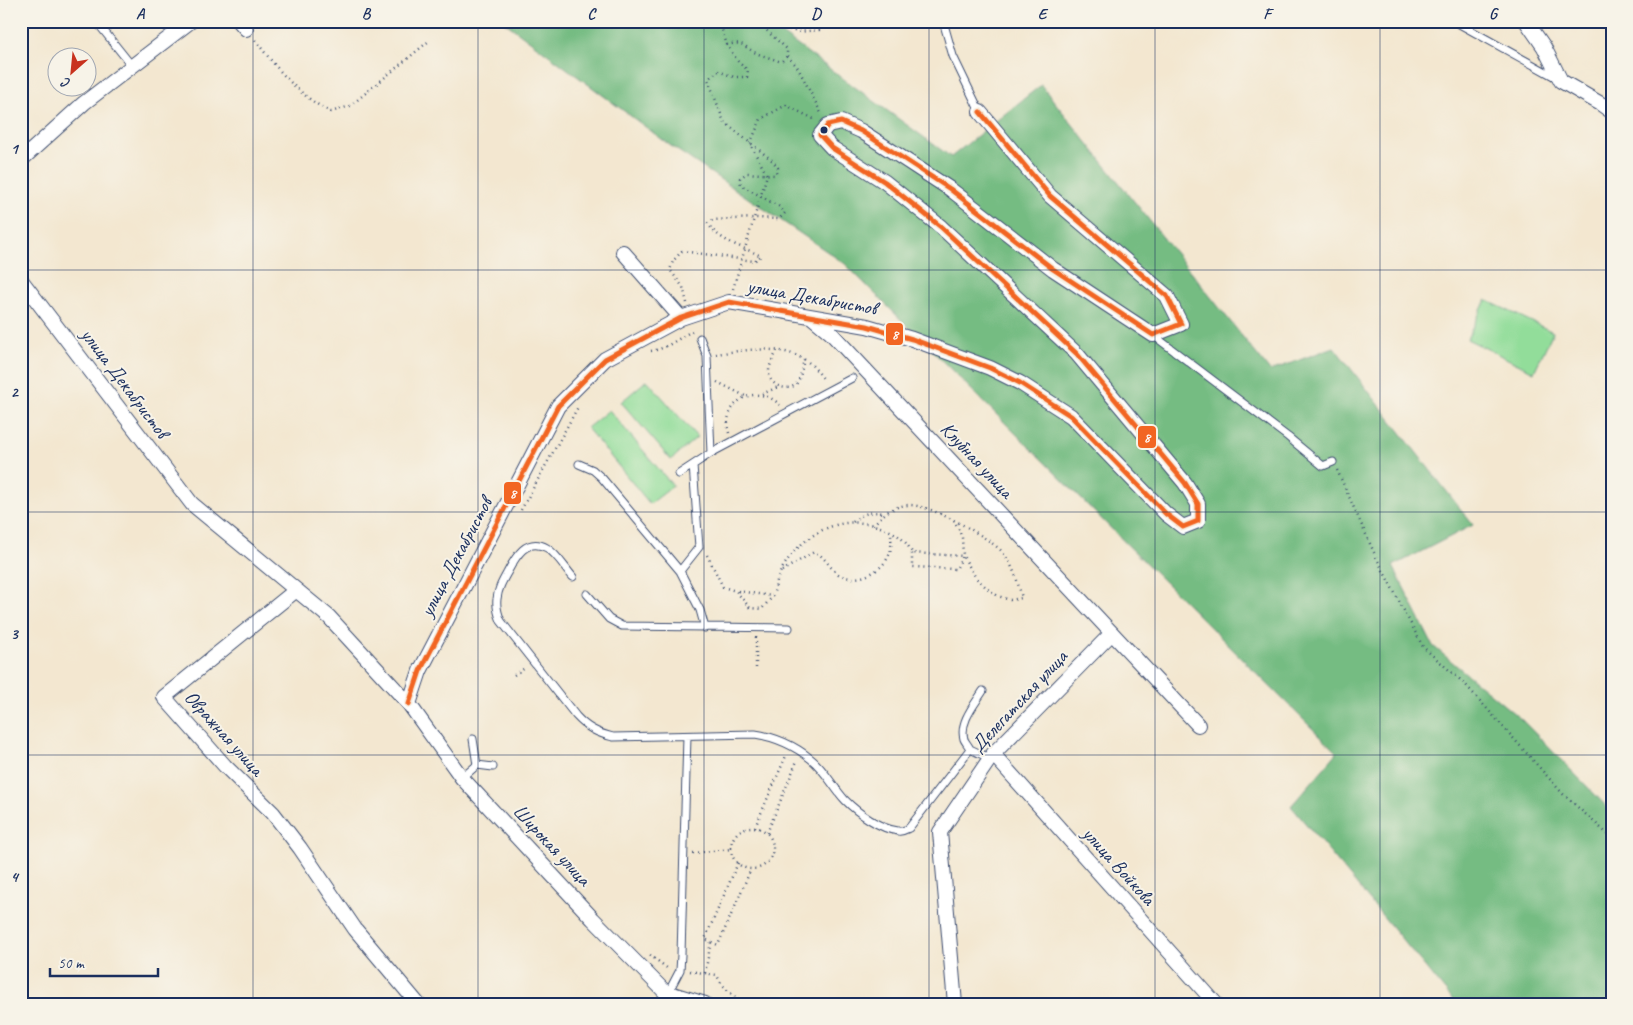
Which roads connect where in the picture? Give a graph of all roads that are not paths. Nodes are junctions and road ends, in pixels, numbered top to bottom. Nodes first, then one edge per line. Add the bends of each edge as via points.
1 (96, 21) edge
2 (191, 21) edge
3 (943, 21) edge
4 (1454, 21) edge
5 (1526, 21) edge
6 (132, 66) junction
7 (1562, 81) junction
8 (980, 112) joint
9 (1612, 112) edge
10 (21, 160) edge
11 (623, 252) dead end
12 (21, 280) edge
13 (812, 316) junction
14 (686, 317) junction
15 (1153, 335) junction
16 (700, 338) dead end
17 (852, 378) dead end
18 (711, 453) junction
19 (1333, 462) road end
20 (579, 464) dead end
21 (694, 465) junction
22 (680, 474) dead end
23 (680, 571) junction
24 (573, 577) dead end
25 (295, 591) junction
26 (588, 594) dead end
27 (704, 628) junction
28 (789, 628) dead end
29 (1112, 633) junction
30 (983, 691) dead end
31 (409, 704) junction
32 (1198, 726) dead end
33 (687, 736) junction
34 (472, 739) dead end
35 (970, 749) junction
36 (989, 755) junction
37 (477, 765) junction
38 (493, 767) dead end
39 (462, 778) junction
40 (668, 993) junction
41 (418, 1004) edge
42 (677, 1004) edge
43 (705, 1004) edge
44 (955, 1004) edge
45 (1216, 1004) edge

1 - 6 lane
2 - 6 street
3 - 8 lane via 953,56
4 - 7 lane
5 - 7 street
6 - 10 street via 84,103
7 - 9 street
8 - 15 street via 1050,196 1167,296 1181,324
11 - 14 street
12 - 25 street, улица Декабристов via 192,504
13 - 14 street, улица Декабристов via 729,302
13 - 15 street, улица Декабристов via 867,326 912,339 990,368 1020,383 1071,416 1166,514 1183,526 1198,521 1198,504 1184,483 1077,354 941,227 885,182 832,148 820,135 828,125 841,122 861,131 950,189 1053,269
13 - 29 street, Клубная улица
14 - 31 street, улица Декабристов via 605,359 558,406 420,671
15 - 19 lane via 1323,466
16 - 18 lane via 707,356
17 - 18 lane
18 - 21 lane
20 - 23 lane via 602,478
21 - 22 lane
21 - 23 lane via 698,547
23 - 27 lane via 700,610
24 - 33 lane via 546,548 536,545 525,547 517,554 499,588 496,600 501,621 586,727 613,737
25 - 31 street, улица Декабристов via 328,617
25 - 41 street, Овражная улица via 164,697 273,814 356,929
26 - 27 lane via 609,619 622,626
27 - 28 lane
29 - 32 street, Клубная улица
29 - 36 street, Делегатская улица
30 - 35 lane via 964,725 964,738
31 - 39 street, Широкая улица
33 - 35 lane via 755,734 770,737 812,760 846,801 863,814 900,832 909,828
33 - 40 lane via 680,970
34 - 37 lane
35 - 36 lane
36 - 44 street, Делегатская улица via 940,832
36 - 45 street, улица Войкова
37 - 38 lane
37 - 39 lane
39 - 40 street, Широкая улица via 593,919
40 - 42 street, Широкая улица
40 - 43 street

